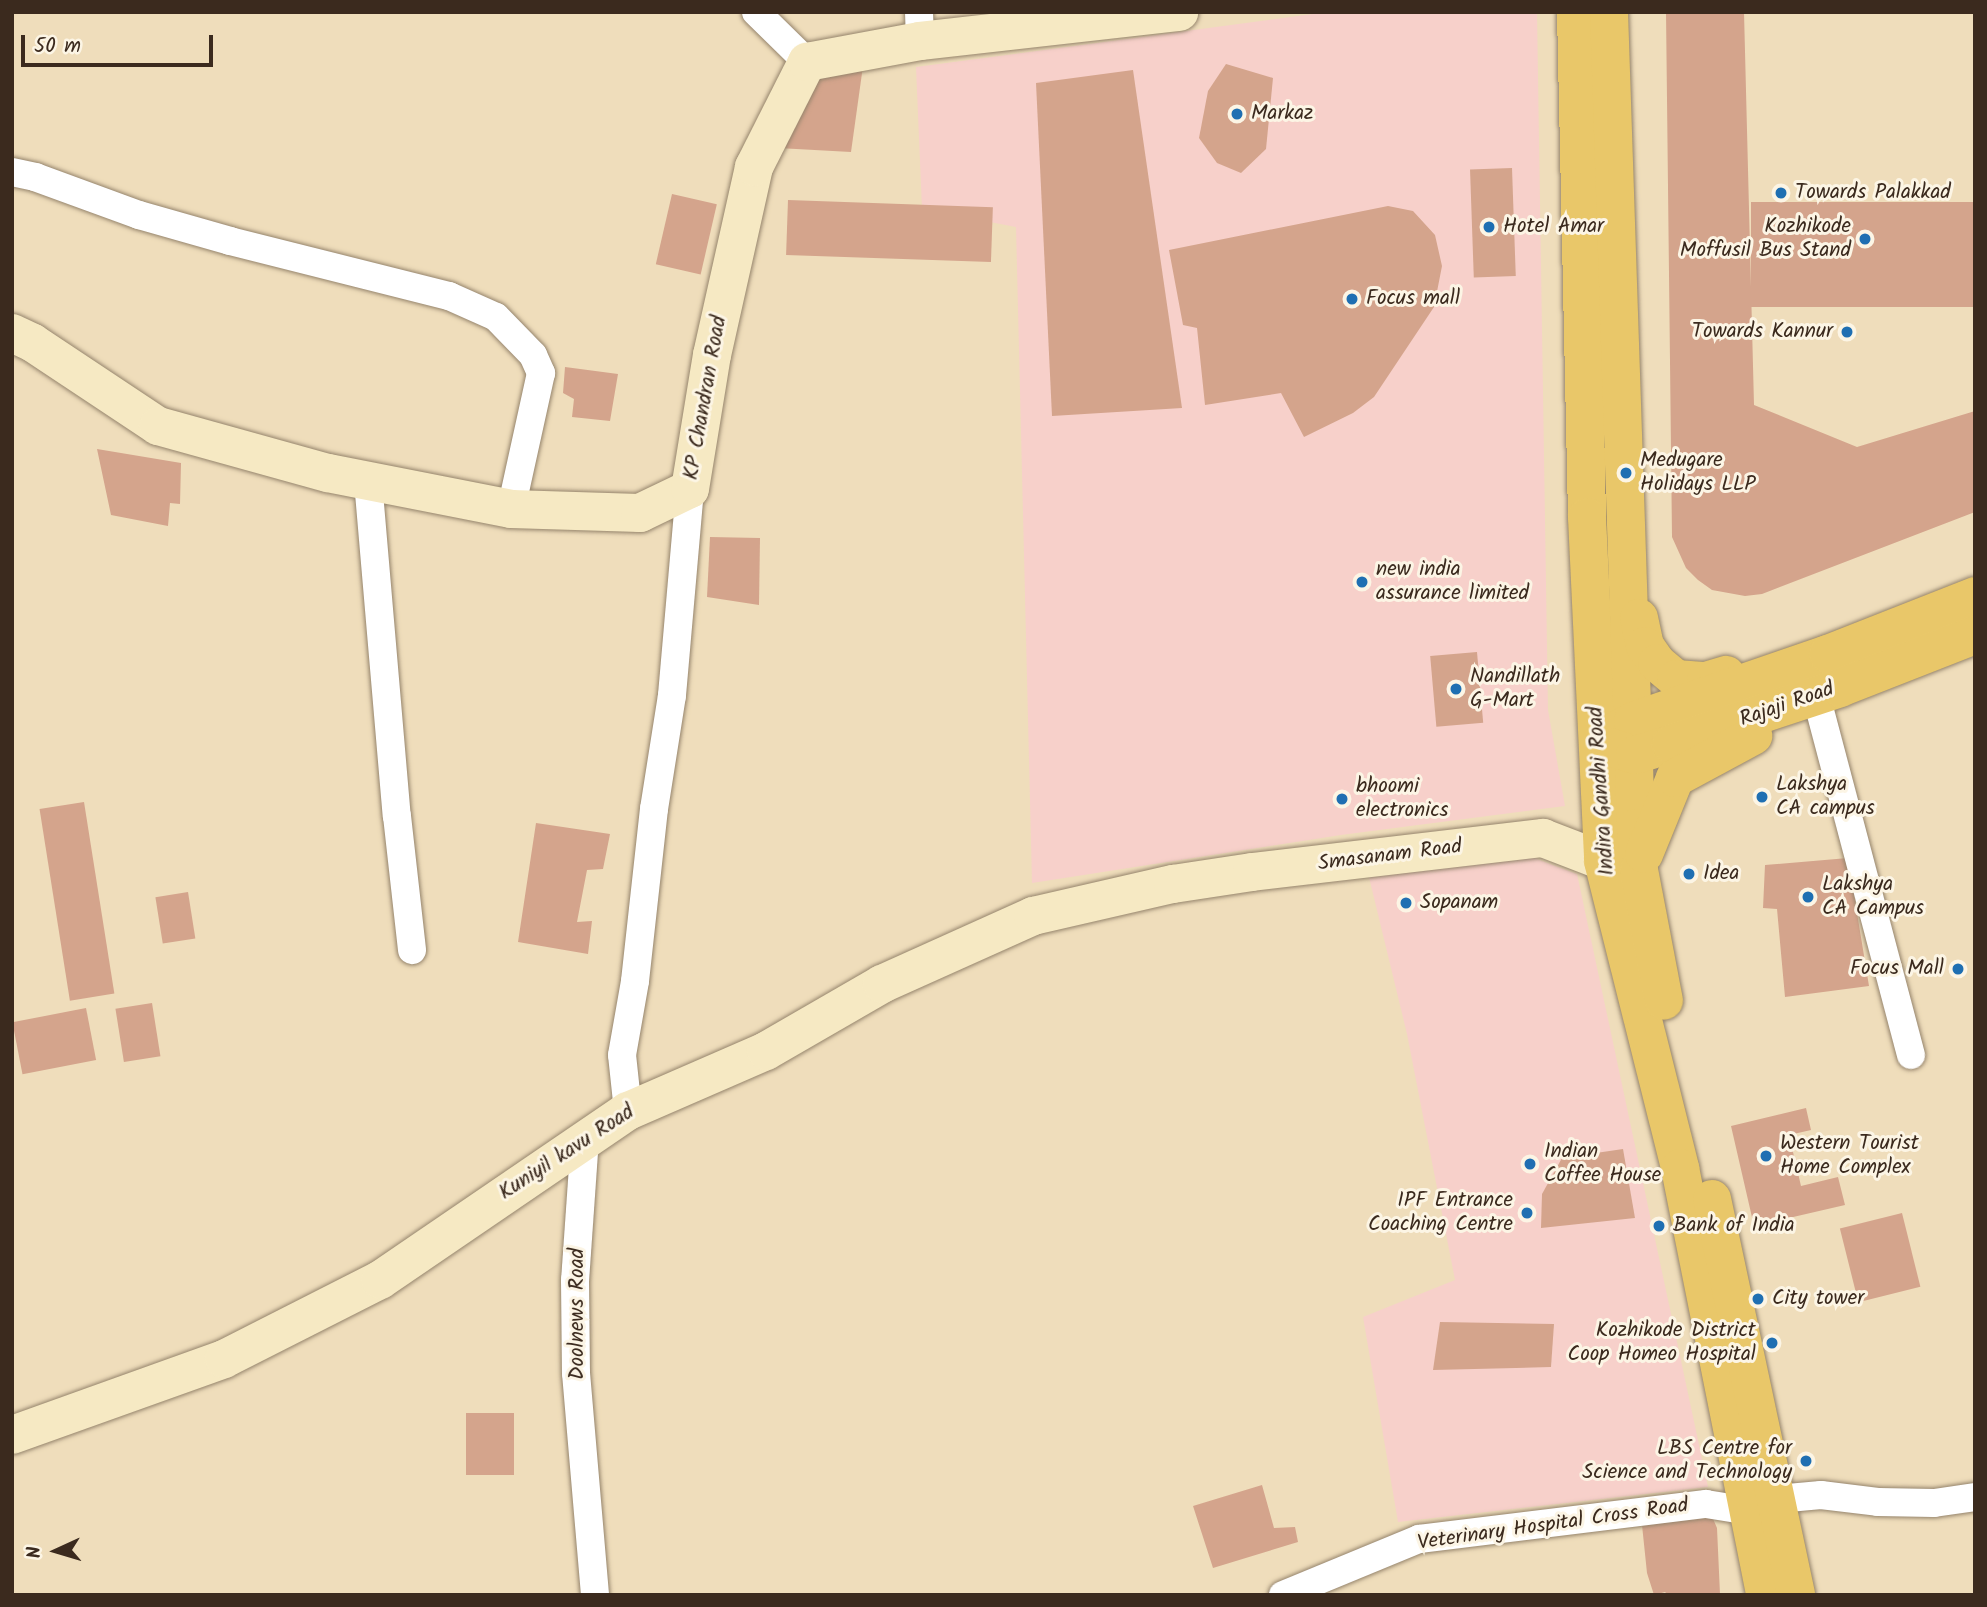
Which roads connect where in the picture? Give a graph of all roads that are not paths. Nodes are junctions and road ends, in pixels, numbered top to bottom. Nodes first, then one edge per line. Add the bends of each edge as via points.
1 (756, 12) edge
2 (1179, 12) edge
3 (1576, 12) edge
4 (1609, 12) edge
5 (920, 27) edge
6 (807, 62) junction
7 (12, 172) edge
8 (12, 333) edge
9 (368, 481) junction
10 (690, 489) junction
11 (511, 509) junction
12 (1630, 575) junction
13 (1975, 596) edge
14 (1975, 635) edge
15 (1829, 682) junction
16 (1634, 738) junction
17 (1597, 742) junction
18 (1621, 865) junction
19 (1173, 884) joint
20 (412, 950) dead end
21 (1912, 1055) dead end
22 (628, 1111) junction
23 (585, 1138) junction
24 (12, 1435) edge
25 (1975, 1497) edge
26 (1763, 1505) junction
27 (595, 1595) edge
28 (1283, 1595) edge
29 (1765, 1595) edge
30 (1796, 1595) edge

1 - 6 street
2 - 5 main road
3 - 17 main road, Indira Gandhi Road via 1587,517
4 - 12 main road, Indira Gandhi Road
5 - 6 main road
6 - 10 main road, KP Chandran Road via 754,167 712,355
7 - 11 street via 178,226 449,296 496,317 533,355 541,373
8 - 9 main road, KP Chandran Road via 158,426
9 - 11 main road, KP Chandran Road
9 - 20 street
10 - 11 main road, KP Chandran Road via 640,513
10 - 22 street via 672,695 622,1055
12 - 15 main road via 1645,646 1676,679 1706,681 1756,667
12 - 16 main road, Indira Gandhi Road
13 - 15 main road
14 - 15 main road, Rajaji Road
15 - 16 main road, Rajaji Road
15 - 18 main road via 1675,778
15 - 21 street
16 - 17 main road, Rajaji Road
16 - 18 main road, Indira Gandhi Road
17 - 18 main road, Indira Gandhi Road
18 - 19 main road, Smasanam Road via 1543,838
18 - 26 main road, Indira Gandhi Road via 1657,969 1724,1251
19 - 22 main road, Kuniyil kavu Road via 1033,916 882,984 766,1051
22 - 23 main road, Kuniyil kavu Road
23 - 24 main road, Kuniyil kavu Road via 380,1280 224,1359
23 - 27 street, Doolnews Road via 575,1280 576,1373
25 - 26 street, Veterinary Hospital Cross Road via 1934,1503 1821,1495
26 - 28 street, Veterinary Hospital Cross Road via 1706,1504 1419,1539
26 - 29 main road, Indira Gandhi Road
26 - 30 main road, Indira Gandhi Road

